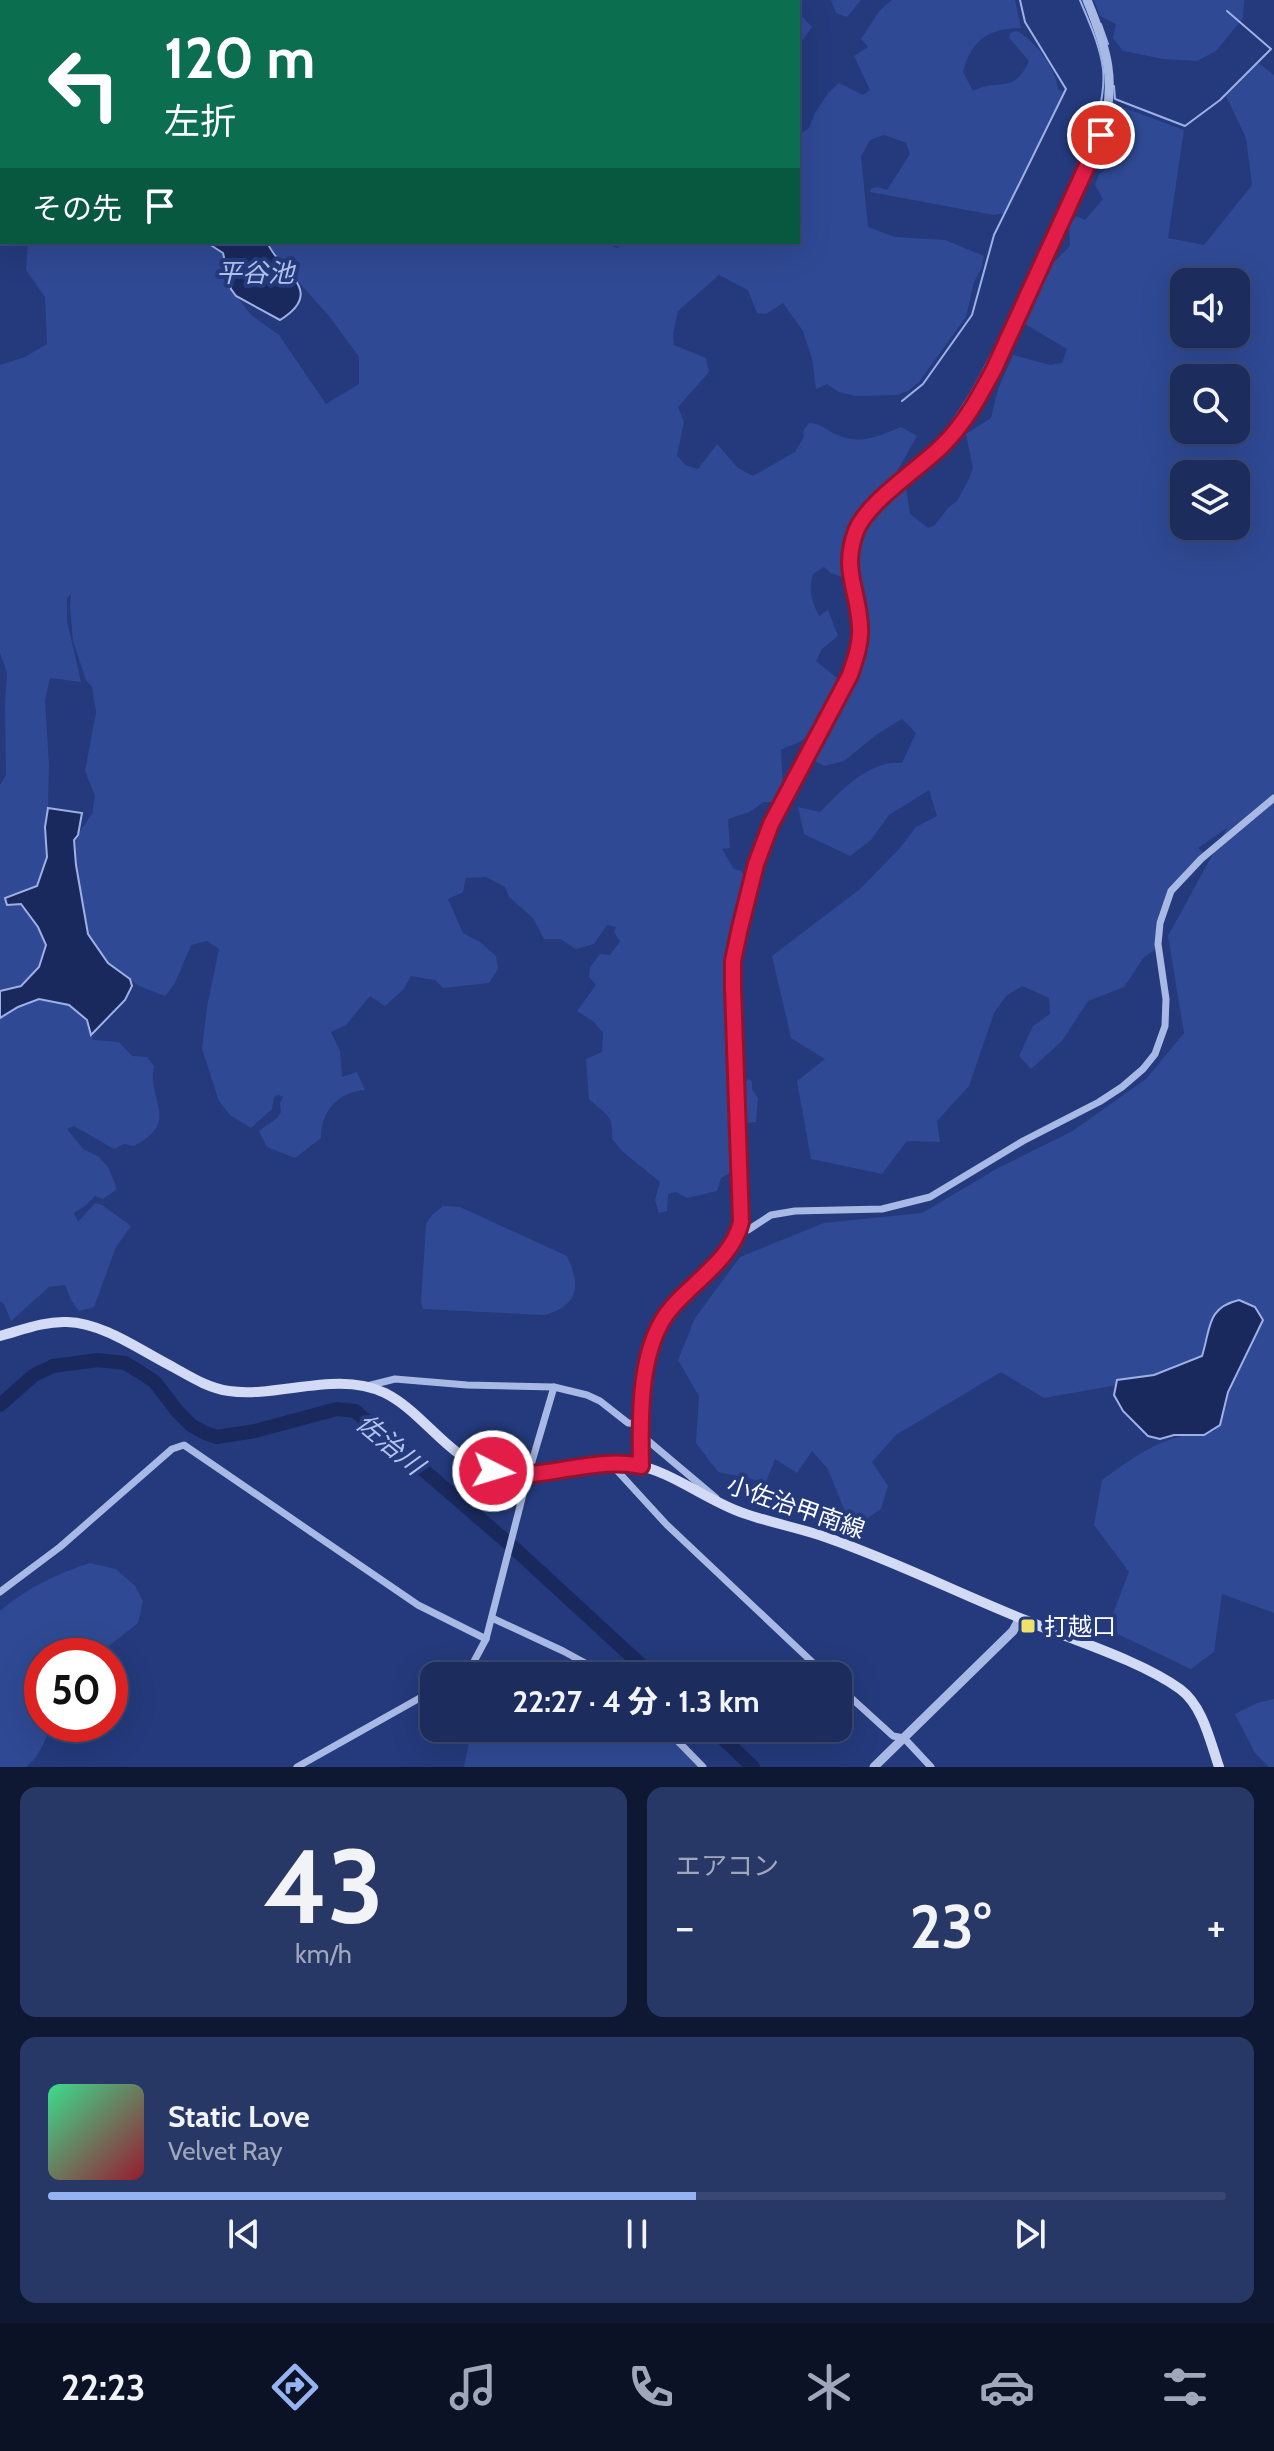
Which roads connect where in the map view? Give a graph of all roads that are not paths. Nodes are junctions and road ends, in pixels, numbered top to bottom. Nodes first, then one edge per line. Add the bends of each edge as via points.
1 (1087, 0) edge
2 (1274, 798) edge
3 (739, 1231) junction
4 (0, 1336) edge
5 (367, 1386) junction
6 (554, 1387) junction
7 (640, 1424) junction
8 (640, 1437) junction
9 (611, 1464) junction
10 (641, 1466) junction
11 (528, 1475) junction
12 (716, 1502) junction
13 (0, 1592) edge
14 (492, 1618) junction
15 (1020, 1618) junction
16 (486, 1639) junction
17 (474, 1662) edge
18 (586, 1662) edge
19 (812, 1662) edge
20 (420, 1698) edge
21 (852, 1699) edge
22 (904, 1738) junction
23 (679, 1742) edge
24 (297, 1767) edge
25 (703, 1767) edge
26 (874, 1767) edge
27 (931, 1767) edge
28 (1219, 1767) edge

1 - 3 street via 1110,72 1101,135 974,407 944,445 858,527 849,559 860,628 856,659 756,864 733,961
2 - 3 street via 1171,891 1158,944 1165,1026 1155,1054 1122,1087 930,1197 882,1209 771,1215
3 - 7 street via 728,1251 671,1308 656,1333
4 - 5 main road, 小佐治甲南線 via 44,1323 80,1323 227,1391
5 - 6 street via 395,1379
5 - 11 main road, 小佐治甲南線 via 407,1407 468,1460 493,1471
6 - 7 street via 587,1395 628,1423
6 - 11 street
7 - 8 street
8 - 10 street
8 - 12 street
9 - 10 main road, 小佐治甲南線
9 - 11 main road, 小佐治甲南線
9 - 19 street via 667,1525
10 - 12 main road, 小佐治甲南線
11 - 14 street
12 - 15 main road, 小佐治甲南線 via 826,1537
13 - 16 street via 172,1449 184,1445 418,1605
14 - 16 street
14 - 18 street
15 - 22 street via 1013,1631
15 - 28 main road, 小佐治甲南線 via 1156,1674 1183,1691 1198,1709
16 - 17 street
20 - 24 street
21 - 22 street via 893,1736
22 - 26 street
22 - 27 street
23 - 25 street

